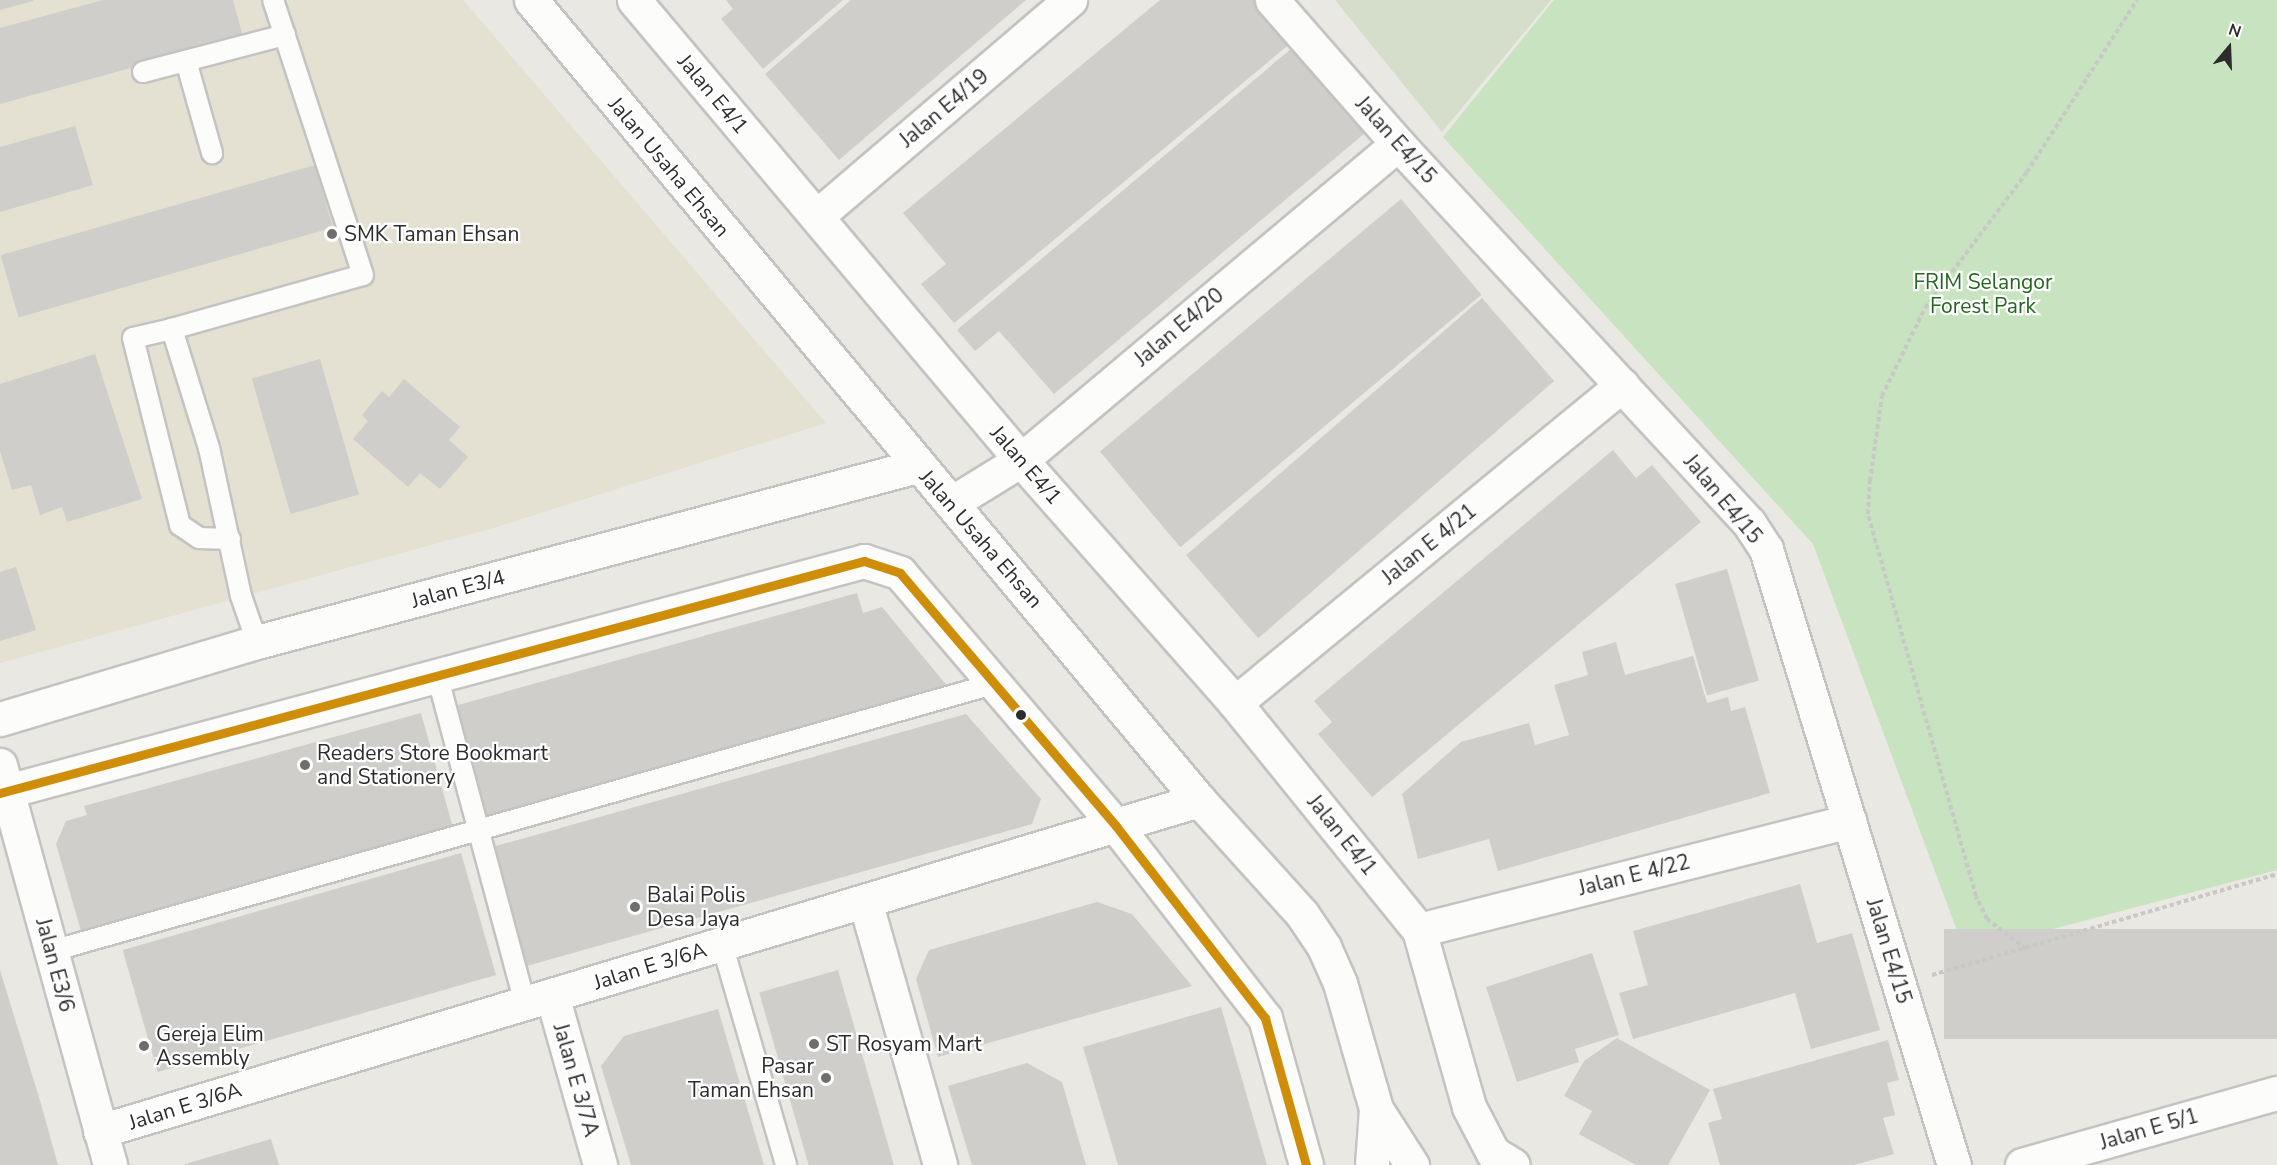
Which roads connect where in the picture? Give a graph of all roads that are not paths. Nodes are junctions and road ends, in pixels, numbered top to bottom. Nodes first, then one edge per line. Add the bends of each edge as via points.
1 (273, 0) edge
2 (531, 0) edge
3 (633, 0) edge
4 (1070, 0) edge
5 (1272, 0) edge
6 (285, 35) junction
7 (186, 61) junction
8 (143, 72) dead end
9 (1398, 144) junction
10 (212, 153) dead end
11 (817, 216) junction
12 (172, 329) junction
13 (1622, 385) junction
14 (1021, 460) junction
15 (917, 466) junction
16 (953, 502) junction
17 (230, 539) junction
18 (257, 642) junction
19 (437, 675) junction
20 (993, 684) junction
21 (1235, 703) junction
22 (0, 719) edge
23 (2, 783) edge
24 (1199, 800) junction
25 (1849, 820) junction
26 (1116, 826) junction
27 (481, 830) junction
28 (865, 901) junction
29 (1419, 930) junction
30 (722, 944) junction
31 (52, 951) junction
32 (538, 999) junction
33 (2277, 1093) edge
34 (1376, 1109) junction
35 (100, 1131) junction
36 (110, 1165) edge
37 (600, 1165) edge
38 (786, 1165) edge
39 (940, 1165) edge
40 (1306, 1165) edge
41 (1372, 1165) edge
42 (1412, 1165) edge
43 (1514, 1165) edge
44 (1954, 1165) edge
45 (2022, 1165) edge

1 - 6 lane
2 - 15 street, Jalan Usaha Ehsan
3 - 11 street, Jalan E4/1
4 - 11 street, Jalan E4/19
5 - 9 street, Jalan E4/15
6 - 7 lane
6 - 12 lane via 363,275
7 - 8 lane
7 - 10 lane
9 - 13 street, Jalan E4/15
9 - 14 street, Jalan E4/20
11 - 14 street, Jalan E4/1
12 - 17 lane via 209,448
12 - 17 lane via 133,338 170,490 180,525 199,538
13 - 21 street, Jalan E 4/21
13 - 25 street, Jalan E4/15 via 1749,523 1766,549
14 - 16 street, Jalan E4/20
14 - 21 street, Jalan E4/1
15 - 16 street, Jalan Usaha Ehsan
15 - 18 street, Jalan E3/4
16 - 24 street, Jalan Usaha Ehsan
17 - 18 lane via 241,596
18 - 22 street, Jalan E3/4
19 - 20 street via 864,561 900,573
19 - 23 street
19 - 27 lane
20 - 26 street
20 - 27 lane
21 - 29 street, Jalan E4/1
23 - 31 street, Jalan E3/6
24 - 26 street, Jalan E 3/6A
24 - 34 street, Jalan Usaha Ehsan via 1302,914 1324,947 1340,983
25 - 29 street, Jalan E 4/22
25 - 44 street, Jalan E4/15
26 - 28 street, Jalan E 3/6A
26 - 40 street via 1265,1018
27 - 31 lane
27 - 32 lane
28 - 30 street, Jalan E 3/6A
28 - 39 street
29 - 43 street via 1480,1133 1493,1153
30 - 32 street, Jalan E 3/6A
30 - 38 lane
31 - 35 street, Jalan E3/6
32 - 35 street, Jalan E 3/6A
32 - 37 street, Jalan E 3/7A
33 - 45 street, Jalan E 5/1
34 - 41 street, Jalan Usaha Ehsan
34 - 42 street, Jalan Usaha Ehsan
35 - 36 street, Jalan E3/6

